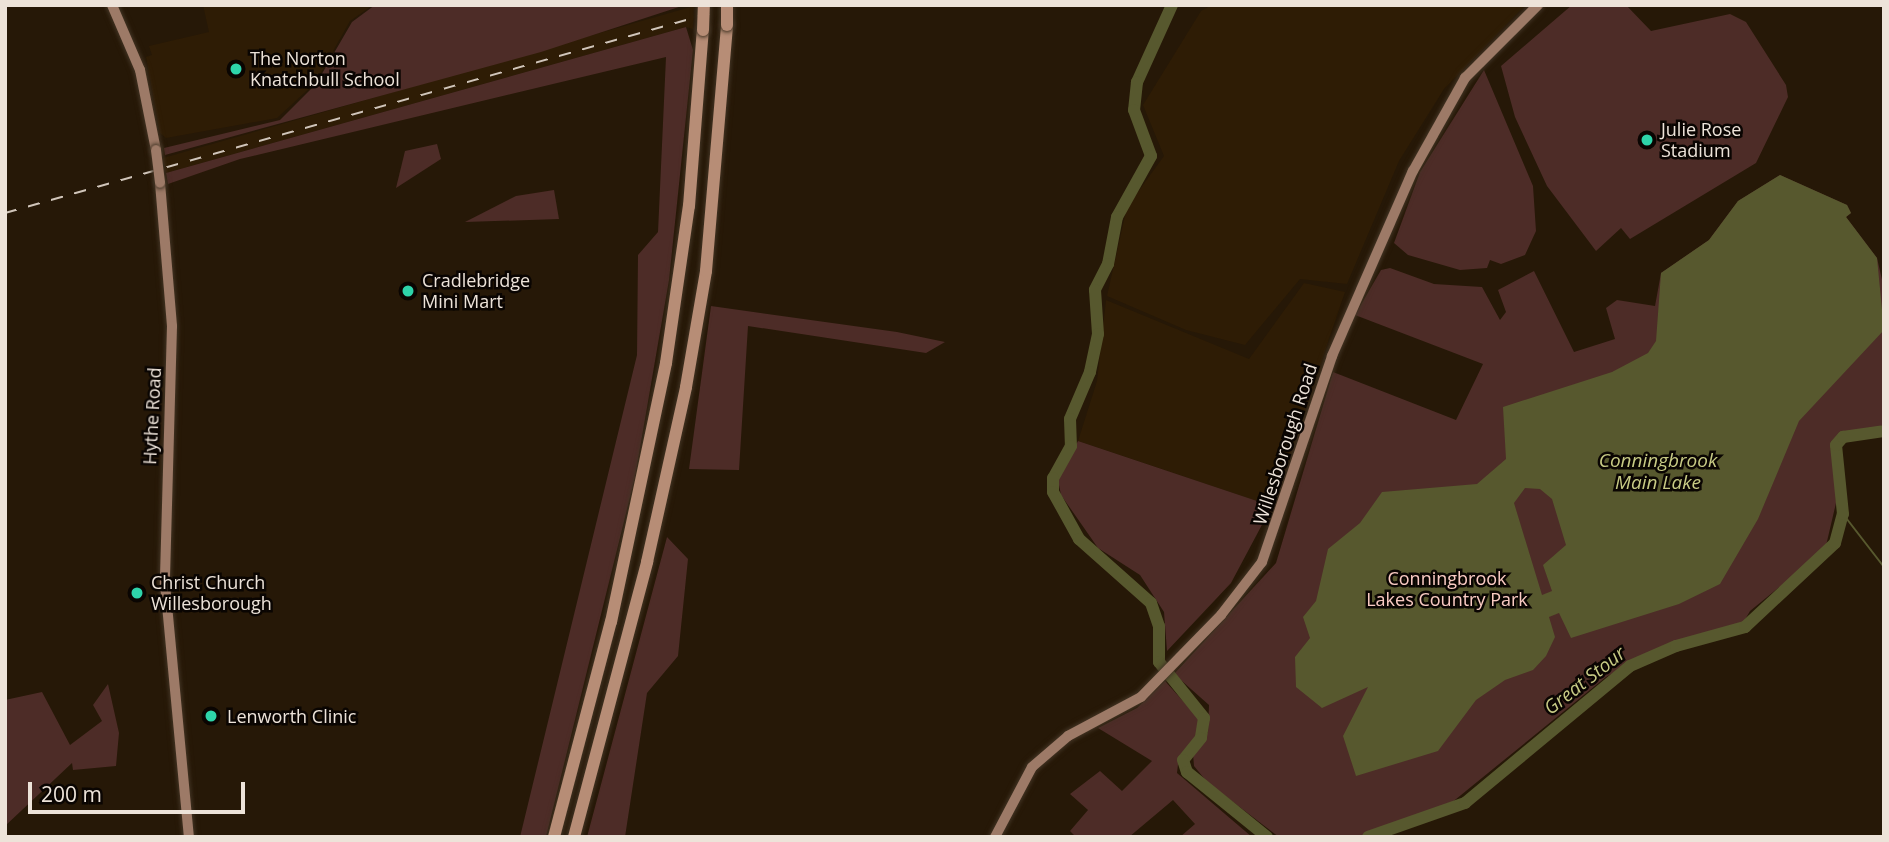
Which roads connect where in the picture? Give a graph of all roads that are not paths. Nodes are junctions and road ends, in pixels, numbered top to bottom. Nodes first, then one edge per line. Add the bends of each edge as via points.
1 (112, 5) edge
2 (704, 5) edge
3 (727, 5) edge
4 (1538, 5) edge
5 (189, 837) edge
6 (554, 837) edge
7 (573, 837) edge
8 (995, 837) edge

1 - 5 main road, Hythe Road, bridge via 140,70 160,183 173,326 165,584
2 - 6 highway, bridge via 690,206 666,363 611,622
3 - 7 highway, bridge via 706,271 686,387 647,562
4 - 8 main road, Willesborough Road via 1492,46 1447,107 1332,356 1275,536 1245,587 1157,681 1121,712 1052,747 1032,766

